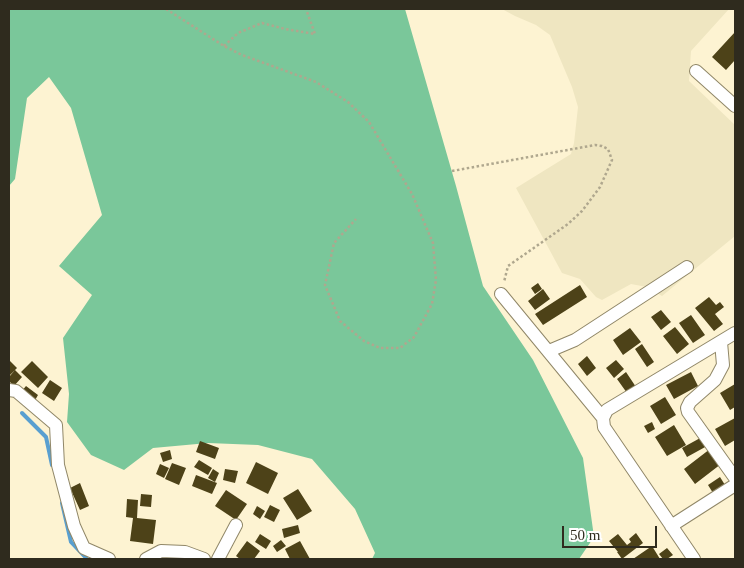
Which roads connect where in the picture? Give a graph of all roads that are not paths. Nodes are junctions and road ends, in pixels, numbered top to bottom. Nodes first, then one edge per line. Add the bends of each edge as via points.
1 (696, 71) dead end
2 (735, 106) edge
3 (687, 267) dead end
4 (501, 294) road end
5 (735, 334) edge
6 (721, 342) junction
7 (548, 351) junction
8 (9, 390) edge
9 (603, 418) junction
10 (735, 478) edge
11 (735, 485) edge
12 (236, 525) dead end
13 (671, 526) junction
14 (109, 559) edge
15 (146, 559) edge
16 (204, 559) edge
17 (218, 559) edge
18 (694, 559) edge

1 - 2 street
3 - 7 street via 575,340
4 - 7 street
5 - 6 street
6 - 9 street via 607,410
6 - 10 street via 723,365 715,380 687,408
7 - 9 street
8 - 14 street via 16,391 56,425 58,465 74,526 84,548
9 - 13 street via 604,427
11 - 13 street
12 - 17 street
13 - 18 street
15 - 16 street via 162,551 185,552

